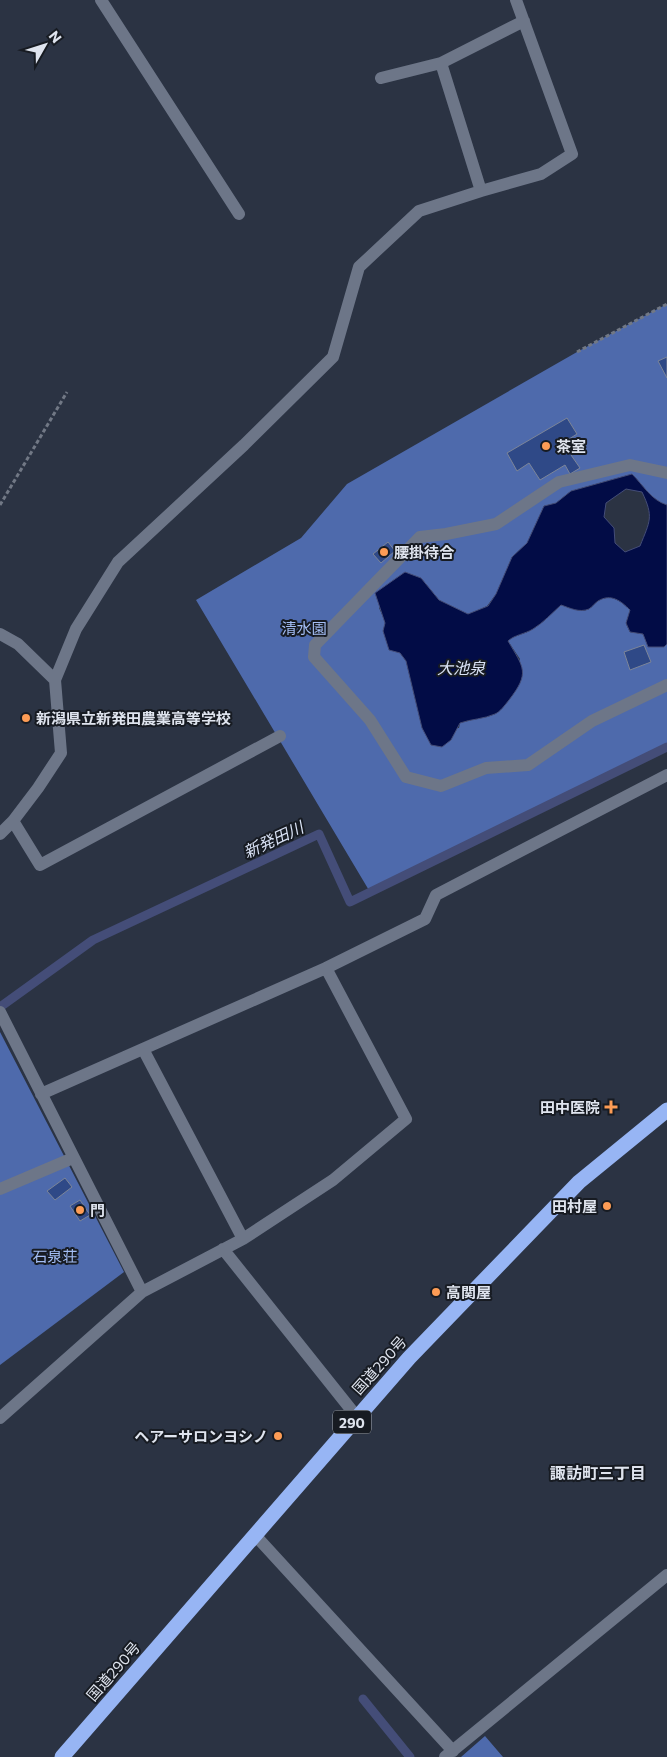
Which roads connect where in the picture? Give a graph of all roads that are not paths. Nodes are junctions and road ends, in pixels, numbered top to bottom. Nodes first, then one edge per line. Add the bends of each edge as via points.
1 (101, 0) edge
2 (516, 0) edge
3 (524, 21) junction
4 (441, 63) junction
5 (381, 78) dead end
6 (481, 190) junction
7 (239, 214) dead end
8 (667, 473) edge
9 (0, 634) edge
10 (55, 680) junction
11 (667, 685) edge
12 (280, 736) dead end
13 (667, 775) edge
14 (13, 821) junction
15 (0, 834) edge
16 (326, 968) junction
17 (1, 1013) edge
18 (144, 1049) junction
19 (40, 1094) junction
20 (667, 1110) edge
21 (73, 1158) junction
22 (0, 1189) edge
23 (243, 1239) junction
24 (223, 1249) junction
25 (142, 1292) junction
26 (356, 1417) junction
27 (0, 1418) edge
28 (255, 1535) junction
29 (667, 1575) edge
30 (449, 1754) edge
31 (62, 1757) edge

1 - 7 street
2 - 3 street
3 - 4 street
3 - 6 street via 572,154 541,174
4 - 5 street
4 - 6 street
6 - 10 street via 419,211 359,267 332,357 244,445 118,562 76,629
8 - 11 street via 630,465 559,482 496,524 420,536 315,645 314,657 370,720 406,777 441,786 486,768 528,764 592,721
9 - 10 street via 18,644
10 - 14 street via 61,753
12 - 14 street via 40,865
13 - 16 street via 436,895 425,919
14 - 15 street
16 - 18 street
16 - 23 street via 406,1119 333,1180
17 - 19 street
18 - 19 street
18 - 23 street
19 - 21 street
20 - 26 highway, 国道290号 / 290 via 579,1182
21 - 22 street
21 - 25 street
23 - 24 street
24 - 25 street
24 - 26 street
25 - 27 street
26 - 28 highway, 国道290号 / 290
28 - 30 street
28 - 31 highway, 国道290号 / 290
29 - 30 street

